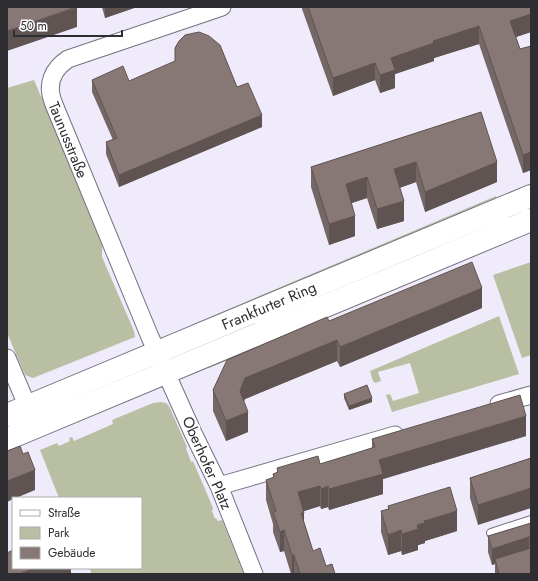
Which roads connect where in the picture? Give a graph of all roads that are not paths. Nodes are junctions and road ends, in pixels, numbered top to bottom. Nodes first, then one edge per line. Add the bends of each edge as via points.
1 (222, 7) edge
2 (531, 196) edge
3 (531, 220) edge
4 (157, 353) junction
5 (7, 358) edge
6 (166, 372) junction
7 (531, 395) edge
8 (28, 407) junction
9 (486, 408) edge
10 (7, 416) edge
11 (36, 427) junction
12 (410, 431) edge
13 (7, 439) edge
14 (219, 486) junction
15 (531, 520) edge
16 (491, 533) dead end
17 (254, 574) edge

1 - 4 street, Taunusstraße via 68,59 56,69 50,86 50,96
2 - 4 main road, Frankfurter Ring
3 - 6 main road, Frankfurter Ring
4 - 6 street, Oberhofer Platz
4 - 8 main road, Frankfurter Ring
5 - 8 street
6 - 11 main road, Frankfurter Ring
6 - 14 street, Oberhofer Platz
7 - 9 street
8 - 10 main road, Frankfurter Ring
8 - 11 street
11 - 13 main road, Frankfurter Ring
12 - 14 street
14 - 17 street, Oberhofer Platz
15 - 16 lane

